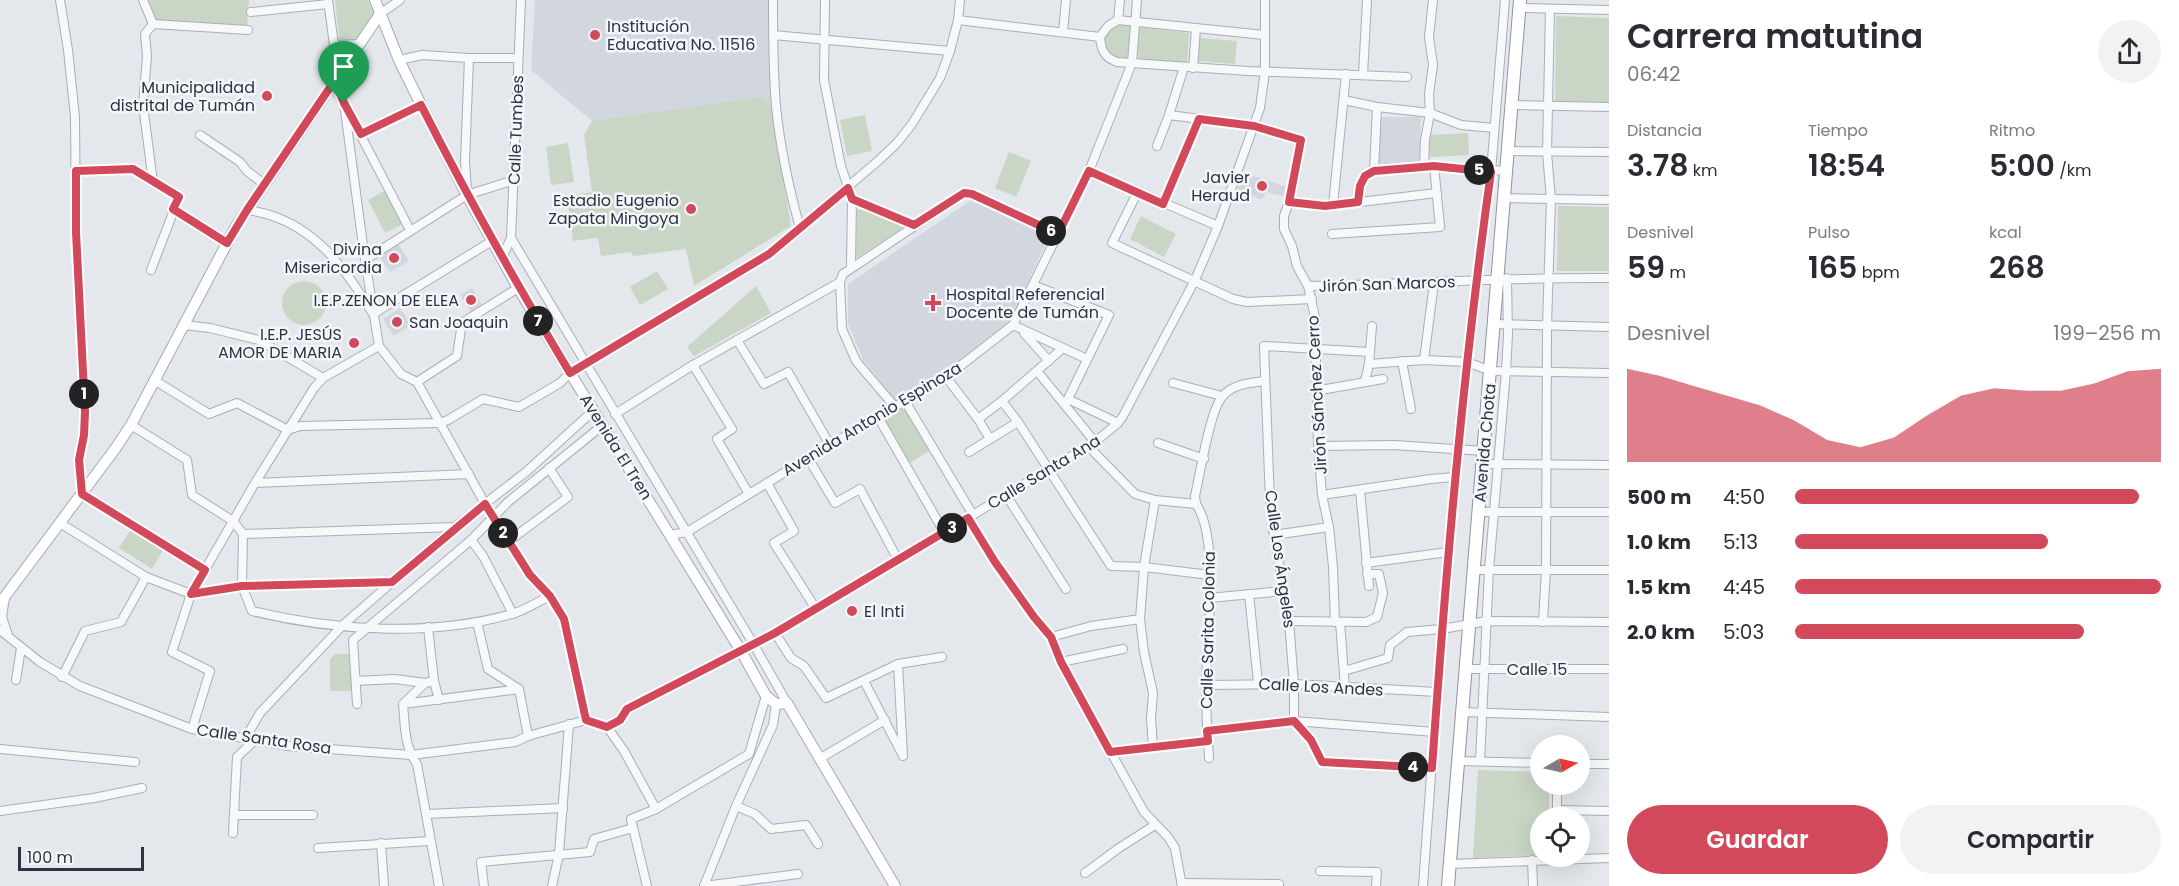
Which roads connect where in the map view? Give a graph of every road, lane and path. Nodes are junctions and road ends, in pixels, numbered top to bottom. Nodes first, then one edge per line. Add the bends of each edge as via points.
1 (60, 0) edge
2 (143, 0) edge
3 (375, 0) edge
4 (400, 0) edge
5 (521, 0) edge
6 (773, 0) edge
7 (825, 0) edge
8 (960, 0) edge
9 (1066, 0) edge
10 (1120, 0) edge
11 (1137, 0) edge
12 (1265, 0) edge
13 (1367, 0) edge
14 (1433, 0) edge
15 (1505, 0) edge
16 (328, 2) edge
17 (1520, 4) edge
18 (1550, 9) junction
19 (1609, 10) edge
20 (251, 12) dead end
21 (380, 14) junction
22 (958, 20) junction
23 (1118, 20) junction
24 (1135, 22) junction
25 (153, 24) junction
26 (1196, 29) junction
27 (248, 30) dead end
28 (1063, 32) junction
29 (773, 34) junction
30 (1264, 35) junction
31 (1100, 37) junction
32 (823, 38) junction
33 (359, 44) junction
34 (950, 51) junction
35 (469, 58) junction
36 (518, 58) junction
37 (399, 60) junction
38 (1132, 63) junction
39 (1188, 67) junction
40 (1264, 71) junction
41 (1346, 74) junction
42 (1363, 75) junction
43 (1407, 77) dead end
44 (335, 80) junction
45 (1344, 100) junction
46 (344, 103) junction
47 (421, 105) junction
48 (1512, 105) junction
49 (1377, 107) junction
50 (1549, 107) junction
51 (1609, 107) edge
52 (1430, 113) junction
53 (1170, 116) junction
54 (1199, 119) junction
55 (1254, 126) junction
56 (1494, 128) junction
57 (361, 134) junction
58 (200, 135) dead end
59 (1157, 146) dead end
60 (1508, 151) junction
61 (1609, 152) edge
62 (1547, 153) junction
63 (1424, 166) junction
64 (1434, 166) junction
65 (76, 171) junction
66 (1089, 171) junction
67 (1374, 171) junction
68 (1505, 171) junction
69 (1491, 172) junction
70 (514, 180) junction
71 (153, 182) junction
72 (264, 184) junction
73 (848, 188) junction
74 (1137, 193) junction
75 (1437, 193) junction
76 (467, 195) junction
77 (1503, 198) junction
78 (852, 199) junction
79 (1551, 199) junction
80 (1609, 200) edge
81 (1289, 202) junction
82 (1358, 202) junction
83 (1163, 204) junction
84 (1333, 205) junction
85 (173, 209) junction
86 (247, 210) junction
87 (914, 225) junction
88 (1218, 226) junction
89 (800, 228) junction
90 (410, 230) junction
91 (1058, 234) junction
92 (1332, 234) dead end
93 (512, 238) junction
94 (492, 241) junction
95 (227, 243) junction
96 (502, 258) junction
97 (364, 260) junction
98 (851, 267) junction
99 (151, 270) dead end
100 (842, 278) junction
101 (1502, 278) junction
102 (1549, 278) junction
103 (1609, 278) edge
104 (1195, 280) junction
105 (1476, 281) junction
106 (1434, 283) junction
107 (1033, 285) junction
108 (1308, 286) junction
109 (518, 288) junction
110 (1312, 299) junction
111 (373, 315) junction
112 (1494, 324) junction
113 (1508, 324) junction
114 (183, 325) junction
115 (1372, 326) dead end
116 (1547, 326) junction
117 (1609, 327) edge
118 (1017, 328) junction
119 (737, 339) junction
120 (379, 346) junction
121 (1063, 348) junction
122 (1315, 348) junction
123 (1370, 352) junction
124 (1087, 359) junction
125 (1424, 360) junction
126 (1049, 361) junction
127 (1402, 361) junction
128 (1467, 362) junction
129 (586, 363) junction
130 (1369, 364) junction
131 (693, 365) junction
132 (1037, 371) junction
133 (1491, 371) junction
134 (1506, 371) junction
135 (1547, 372) junction
136 (570, 373) junction
137 (1609, 373) edge
138 (946, 377) junction
139 (323, 378) junction
140 (1383, 379) dead end
141 (154, 380) junction
142 (1265, 381) junction
143 (1365, 381) junction
144 (417, 382) junction
145 (1173, 383) dead end
146 (1315, 391) junction
147 (1222, 396) junction
148 (905, 401) junction
149 (1002, 401) junction
150 (1067, 402) junction
151 (894, 407) junction
152 (1411, 409) dead end
153 (593, 411) junction
154 (615, 414) junction
155 (878, 417) junction
156 (978, 419) junction
157 (1018, 422) junction
158 (440, 423) junction
159 (1118, 423) junction
160 (131, 425) junction
161 (603, 425) junction
162 (288, 430) junction
163 (990, 439) junction
164 (1092, 443) junction
165 (1158, 443) dead end
166 (830, 445) junction
167 (1318, 446) junction
168 (1457, 449) junction
169 (1484, 451) junction
170 (969, 452) dead end
171 (808, 458) junction
172 (1204, 459) junction
173 (1482, 464) junction
174 (1499, 464) junction
175 (1546, 464) junction
176 (1609, 465) edge
177 (549, 468) junction
178 (1049, 470) junction
179 (469, 474) junction
180 (1455, 477) junction
181 (255, 483) junction
182 (767, 483) junction
183 (1360, 490) junction
184 (82, 494) junction
185 (749, 494) junction
186 (1006, 495) junction
187 (1322, 495) junction
188 (1155, 500) junction
189 (485, 504) junction
190 (1196, 504) junction
191 (1479, 512) junction
192 (1546, 512) junction
193 (1609, 512) edge
194 (1494, 513) junction
195 (970, 516) junction
196 (493, 518) junction
197 (233, 521) junction
198 (60, 523) junction
199 (455, 527) junction
200 (1329, 527) junction
201 (687, 532) junction
202 (945, 532) junction
203 (243, 534) junction
204 (670, 535) junction
205 (1274, 535) junction
206 (471, 540) junction
207 (509, 541) junction
208 (1448, 552) junction
209 (898, 560) junction
210 (1366, 563) junction
211 (1144, 567) junction
212 (205, 570) junction
213 (1475, 570) junction
214 (1490, 570) junction
215 (1546, 570) junction
216 (1609, 570) edge
217 (1367, 574) junction
218 (1210, 575) junction
219 (146, 577) junction
220 (392, 582) junction
221 (242, 586) junction
222 (1369, 586) dead end
223 (1066, 589) dead end
224 (1284, 591) junction
225 (191, 594) junction
226 (1248, 594) junction
227 (550, 596) junction
228 (1209, 598) junction
229 (3, 599) edge
230 (816, 609) junction
231 (513, 614) junction
232 (1140, 619) junction
233 (1289, 621) junction
234 (1487, 621) junction
235 (477, 622) junction
236 (1338, 622) junction
237 (1544, 622) junction
238 (1609, 622) edge
239 (1470, 623) junction
240 (343, 625) junction
241 (428, 627) junction
242 (1442, 628) junction
243 (366, 629) junction
244 (0, 630) edge
245 (775, 633) junction
246 (1051, 637) junction
247 (9, 638) junction
248 (754, 645) junction
249 (21, 648) junction
250 (1123, 649) dead end
251 (741, 651) junction
252 (942, 657) dead end
253 (1061, 662) junction
254 (898, 664) junction
255 (1466, 669) junction
256 (1484, 669) junction
257 (1609, 669) edge
258 (1344, 671) junction
259 (62, 677) junction
260 (16, 680) dead end
261 (356, 681) junction
262 (864, 681) junction
263 (429, 682) junction
264 (1258, 683) junction
265 (1294, 684) junction
266 (1206, 685) junction
267 (1345, 688) junction
268 (519, 689) junction
269 (1437, 692) junction
270 (766, 696) junction
271 (439, 700) junction
272 (357, 704) dead end
273 (404, 704) junction
274 (781, 704) junction
275 (1463, 712) junction
276 (1482, 713) junction
277 (1609, 717) edge
278 (586, 720) junction
279 (885, 720) junction
280 (1294, 721) junction
281 (569, 724) junction
282 (607, 727) junction
283 (192, 729) junction
284 (1207, 731) junction
285 (1435, 732) junction
286 (528, 736) junction
287 (245, 739) junction
288 (255, 740) junction
289 (1208, 741) junction
290 (1153, 747) junction
291 (0, 749) edge
292 (1110, 752) junction
293 (411, 755) junction
294 (1209, 758) dead end
295 (819, 759) junction
296 (1458, 761) junction
297 (1480, 761) junction
298 (135, 762) dead end
299 (1530, 763) edge
300 (1590, 764) edge
301 (1609, 764) edge
302 (1432, 768) junction
303 (142, 788) dead end
304 (736, 807) junction
305 (563, 808) junction
306 (656, 810) junction
307 (1609, 811) edge
308 (0, 812) edge
309 (1590, 812) edge
310 (427, 814) junction
311 (234, 815) junction
312 (313, 815) dead end
313 (1155, 825) junction
314 (633, 828) junction
315 (233, 833) dead end
316 (430, 841) junction
317 (381, 843) junction
318 (818, 844) dead end
319 (318, 848) dead end
320 (560, 854) junction
321 (1590, 858) edge
322 (1609, 858) edge
323 (1530, 860) edge
324 (1450, 864) junction
325 (1532, 867) edge
326 (1320, 871) dead end
327 (1085, 873) dead end
328 (798, 874) dead end
329 (1182, 884) edge
330 (384, 886) edge
331 (439, 886) edge
332 (484, 886) edge
333 (552, 886) edge
334 (647, 886) edge
335 (704, 886) edge
336 (895, 886) edge
337 (1279, 886) edge
338 (1376, 886) edge
339 (1424, 886) edge
340 (1448, 886) edge
341 (1533, 886) edge

1 - 65 street via 75,117
2 - 25 street
3 - 21 main road, Avenida El Tren
4 - 21 street
5 - 36 street, Calle Tumbes
6 - 29 street
7 - 32 street
8 - 22 street
9 - 28 street
10 - 23 street
11 - 24 street, Avenida Antonio Espinoza
12 - 30 street, Calle Santa Ana
13 - 42 street
14 - 52 street via 1429,37 1433,65
15 - 56 street
16 - 20 street
16 - 33 street via 334,45
17 - 18 street
17 - 48 highway, Avenida Chota
18 - 19 street
18 - 50 street
21 - 33 main road
21 - 37 main road, Avenida El Tren
22 - 28 street
22 - 34 street
23 - 24 street
23 - 31 street via 1104,29
24 - 26 street
24 - 38 street, Avenida Antonio Espinoza
25 - 27 street
25 - 71 street via 145,34 143,105
26 - 30 street
26 - 39 street
28 - 31 street
29 - 32 street
29 - 89 street via 776,108
30 - 40 street, Calle Santa Ana
31 - 38 street via 1109,59
32 - 34 street
32 - 73 street via 824,80
33 - 44 main road
34 - 73 street via 936,86 912,124
35 - 36 street
35 - 37 street via 422,55
35 - 76 street
36 - 70 street, Calle Tumbes
37 - 47 main road, Avenida El Tren
38 - 39 street
38 - 66 street, Avenida Antonio Espinoza
39 - 40 street
39 - 53 street
40 - 41 street
40 - 55 street, Calle Santa Ana
41 - 42 street
41 - 45 street
42 - 43 street
44 - 46 street
44 - 72 main road
45 - 49 street
45 - 84 street
46 - 57 street
46 - 97 street
47 - 57 street
47 - 76 main road, Avenida El Tren
48 - 50 street
48 - 60 highway, Avenida Chota
49 - 52 street
49 - 67 street
50 - 51 street
50 - 62 street
52 - 56 street via 1461,125
52 - 63 street
53 - 54 street
53 - 59 street
54 - 55 street
54 - 83 street
55 - 81 street, Jirón Sánchez Cerro via 1301,140
55 - 88 street, Calle Santa Ana
56 - 69 street
57 - 90 street
58 - 72 street
60 - 62 street
60 - 68 highway, Avenida Chota
61 - 62 street
62 - 79 street
63 - 64 street
63 - 67 street
64 - 69 street
64 - 75 street
65 - 71 street via 133,169
65 - 184 street via 85,412 79,460
66 - 74 street
66 - 91 street, Avenida Antonio Espinoza
67 - 82 street via 1365,176
68 - 69 street
68 - 77 highway, Avenida Chota
69 - 105 street
70 - 76 street
70 - 93 street, Calle Tumbes
71 - 85 street via 179,197
72 - 86 main road
73 - 78 street
73 - 89 street
74 - 83 street
74 - 104 street via 1112,243
75 - 82 street
75 - 92 street via 1440,227
76 - 90 street
76 - 94 main road, Avenida El Tren
77 - 79 street
77 - 101 highway, Avenida Chota
78 - 87 street
78 - 98 street
79 - 80 street
79 - 102 street
81 - 84 street
81 - 108 street, Jirón Sánchez Cerro via 1284,229
82 - 84 street
83 - 88 street
85 - 95 street
85 - 99 street
86 - 95 main road
86 - 111 street via 290,222 306,232 352,279
87 - 91 street via 964,193
87 - 98 street
88 - 104 street, Calle Santa Ana
89 - 129 street via 769,254
90 - 97 street
91 - 107 street, Avenida Antonio Espinoza
93 - 96 street, Calle Tumbes
93 - 129 street, Avenida El Tren
94 - 96 main road, Avenida El Tren
94 - 111 street
95 - 114 main road
96 - 109 main road, Avenida El Tren
97 - 111 street
98 - 100 street
100 - 119 street
100 - 151 street via 842,328 856,361
101 - 102 street, Jirón San Marcos
101 - 105 street, Jirón San Marcos
101 - 112 highway, Avenida Chota
101 - 113 street
102 - 103 street, Jirón San Marcos
102 - 116 street
104 - 110 street via 1247,302
104 - 159 street, Calle Santa Ana
105 - 106 street, Jirón San Marcos
105 - 128 street
106 - 108 street, Jirón San Marcos
106 - 125 street
107 - 118 street, Avenida Antonio Espinoza
107 - 124 street via 1109,315
108 - 110 street, Jirón Sánchez Cerro
109 - 136 main road, Avenida El Tren
109 - 144 street via 462,323 458,356
110 - 122 street, Jirón Sánchez Cerro
111 - 120 street
112 - 113 street
112 - 133 highway, Avenida Chota
113 - 116 street
113 - 134 street
114 - 139 street via 259,339
114 - 141 main road
115 - 123 street
116 - 117 street
116 - 135 street
118 - 121 street
118 - 126 street
118 - 138 street, Avenida Antonio Espinoza
119 - 131 street
119 - 166 street via 764,384 788,372
120 - 139 street
120 - 144 street via 401,374
121 - 124 street
121 - 126 street
122 - 123 street
122 - 142 street, Calle Los Ángeles via 1264,346
122 - 146 street, Jirón Sánchez Cerro
123 - 130 street
124 - 150 street
125 - 127 street
125 - 128 street
126 - 132 street
127 - 130 street
127 - 152 street
128 - 133 street
128 - 168 street
129 - 136 street
129 - 154 street, Avenida El Tren
130 - 143 street
131 - 154 street
131 - 185 street via 732,429 717,439
132 - 149 street
132 - 150 street
133 - 134 street
133 - 169 highway, Avenida Chota
134 - 135 street
134 - 174 street
135 - 137 street
135 - 175 street
136 - 153 main road, Avenida El Tren
136 - 158 street via 519,408 483,399
138 - 148 street, Avenida Antonio Espinoza
138 - 156 street
139 - 162 street
140 - 143 street
141 - 160 main road
141 - 162 street via 209,414 237,403
142 - 147 street via 1238,386
142 - 205 street, Calle Los Ángeles
143 - 146 street
144 - 158 street
145 - 147 street
146 - 167 street, Jirón Sánchez Cerro
147 - 172 street via 1214,410
148 - 151 street, Avenida Antonio Espinoza
148 - 195 street
149 - 156 street
149 - 157 street
150 - 159 street
150 - 164 street
151 - 155 street, Avenida Antonio Espinoza
153 - 161 main road, Avenida El Tren
153 - 189 street
154 - 201 street, Avenida El Tren
155 - 166 street, Avenida Antonio Espinoza
155 - 202 street
156 - 163 street
157 - 163 street
157 - 178 street
158 - 162 street via 300,426
158 - 179 street
159 - 164 street, Calle Santa Ana
160 - 184 main road
160 - 197 street via 186,460 192,495
161 - 177 street
161 - 204 main road, Avenida El Tren
162 - 181 street
163 - 170 street
164 - 178 street, Calle Santa Ana
164 - 188 street via 1135,494
165 - 172 street
166 - 171 street, Avenida Antonio Espinoza
167 - 168 street
167 - 187 street, Jirón Sánchez Cerro
168 - 169 street
168 - 180 street
169 - 173 highway, Avenida Chota
171 - 182 street, Avenida Antonio Espinoza
171 - 209 street via 835,503 860,489
172 - 190 street
173 - 174 street
173 - 191 highway, Avenida Chota
174 - 175 street
174 - 194 street
175 - 176 street
175 - 192 street
177 - 196 street
177 - 207 street via 568,496
178 - 186 street, Calle Santa Ana
178 - 211 street via 1111,566
179 - 181 street
179 - 189 street
180 - 183 street
180 - 208 street
181 - 197 street
182 - 185 street, Avenida Antonio Espinoza
182 - 230 street via 795,531 774,543
183 - 187 street
183 - 210 street
184 - 198 main road
184 - 212 street
185 - 201 street, Avenida Antonio Espinoza
186 - 195 street, Calle Santa Ana
186 - 223 street
187 - 200 street, Jirón Sánchez Cerro
188 - 190 street
188 - 211 street
189 - 196 street
189 - 199 street
190 - 218 street, Calle Sarita Colonia via 1209,539
191 - 194 street
191 - 213 highway, Avenida Chota
192 - 193 street
192 - 194 street
192 - 215 street
194 - 214 street
195 - 202 street, Calle Santa Ana
195 - 246 street via 995,562
196 - 206 street
196 - 207 street
197 - 203 street
197 - 212 street
198 - 219 street
198 - 229 main road
199 - 203 street
199 - 220 street
200 - 205 street
200 - 236 street, Jirón Sánchez Cerro
201 - 204 street, Avenida Antonio Espinoza
201 - 248 street, Avenida El Tren
202 - 209 street, Calle Santa Ana
203 - 221 street
204 - 251 main road, Avenida El Tren
205 - 224 street, Calle Los Ángeles
206 - 231 street
206 - 243 street
207 - 227 street via 530,575
208 - 210 street
208 - 242 street
209 - 230 street, Calle Santa Ana
210 - 217 street
211 - 218 street
211 - 232 street
212 - 225 street
213 - 214 street
213 - 239 highway, Avenida Chota
214 - 215 street
214 - 234 street
215 - 216 street
215 - 237 street
217 - 222 street
217 - 236 street via 1379,573 1383,592 1377,617 1366,622
218 - 228 street, Calle Sarita Colonia
219 - 225 street
219 - 259 street via 122,622 85,631
220 - 221 street
220 - 240 street
221 - 225 street
221 - 240 street via 252,611 295,621
224 - 226 street
224 - 233 street, Calle Los Ángeles
225 - 283 street via 172,652 210,671
226 - 228 street
226 - 264 street
227 - 231 street
227 - 278 street via 564,619
228 - 266 street, Calle Sarita Colonia
229 - 247 street via 2,617
230 - 245 street, Calle Santa Ana
231 - 235 street
232 - 246 street
232 - 290 street via 1153,693
233 - 236 street
233 - 265 street, Calle Los Ángeles
234 - 237 street
234 - 239 street
234 - 256 street
235 - 241 street
235 - 268 street via 488,669
236 - 258 street, Jirón Sánchez Cerro
237 - 238 street
239 - 242 street
239 - 255 highway, Avenida Chota
240 - 243 street
240 - 287 street via 260,713
241 - 243 street
241 - 263 street
242 - 258 street via 1407,632 1390,645 1388,658
242 - 269 street
243 - 261 street via 353,640
244 - 247 street, Calle Santa Rosa
245 - 248 street, Calle Santa Ana
245 - 262 street via 826,698
246 - 253 street
247 - 249 street, Calle Santa Rosa
248 - 251 street, Calle Santa Ana
248 - 274 street, Avenida El Tren
249 - 259 street, Calle Santa Rosa
249 - 260 street
250 - 253 street
251 - 270 main road, Avenida El Tren
251 - 282 street, Calle Santa Ana via 627,709 620,720
252 - 254 street
253 - 292 street
254 - 262 street
254 - 279 street via 903,756
255 - 256 street, Calle 15
255 - 275 highway, Avenida Chota
256 - 257 street, Calle 15
256 - 276 street
258 - 267 street, Jirón Sánchez Cerro
259 - 283 street, Calle Santa Rosa
261 - 263 street
261 - 272 street
262 - 279 street
263 - 271 street
263 - 273 street
264 - 265 street, Calle Los Andes
264 - 266 street, Calle Los Andes
265 - 267 street, Calle Los Andes
265 - 280 street, Calle Los Ángeles
266 - 284 street, Calle Sarita Colonia
267 - 269 street, Calle Los Andes
268 - 271 street
268 - 286 street
269 - 285 street
270 - 274 main road, Avenida El Tren
270 - 306 street via 749,754
271 - 273 street
273 - 293 street
274 - 295 main road, Avenida El Tren
274 - 304 street
275 - 276 street
275 - 296 highway, Avenida Chota
276 - 277 street
276 - 297 street
278 - 281 street, Calle Santa Rosa
278 - 282 street
279 - 295 street
280 - 284 street
280 - 285 street
280 - 302 street via 1311,740 1322,762
281 - 286 street, Calle Santa Rosa
281 - 305 street
282 - 306 street
283 - 287 street, Calle Santa Rosa
284 - 289 street, Calle Sarita Colonia
285 - 302 street
286 - 293 street, Calle Santa Rosa via 515,742
287 - 288 street, Calle Santa Rosa
288 - 293 street, Calle Santa Rosa
288 - 311 street via 237,757
289 - 290 street
289 - 294 street, Calle Sarita Colonia
290 - 292 street
291 - 298 street
292 - 313 street
293 - 310 street via 417,764
295 - 336 main road, Avenida El Tren
296 - 297 street
296 - 324 highway, Avenida Chota
297 - 299 street
300 - 301 street
302 - 339 street
303 - 308 street
304 - 318 street via 755,814 771,830 806,825
304 - 335 street
305 - 310 street
305 - 320 street
306 - 314 street via 631,819
307 - 309 street
310 - 316 street
311 - 312 street
311 - 315 street
313 - 327 street
313 - 329 street via 1175,848
314 - 320 street via 594,839 590,852
314 - 334 street
316 - 317 street
316 - 331 street
317 - 319 street
317 - 330 street
320 - 332 street via 481,862
320 - 333 street
321 - 322 street
323 - 324 street
324 - 340 highway, Avenida Chota
325 - 341 street
326 - 338 street via 1377,872
328 - 335 street
329 - 337 street

